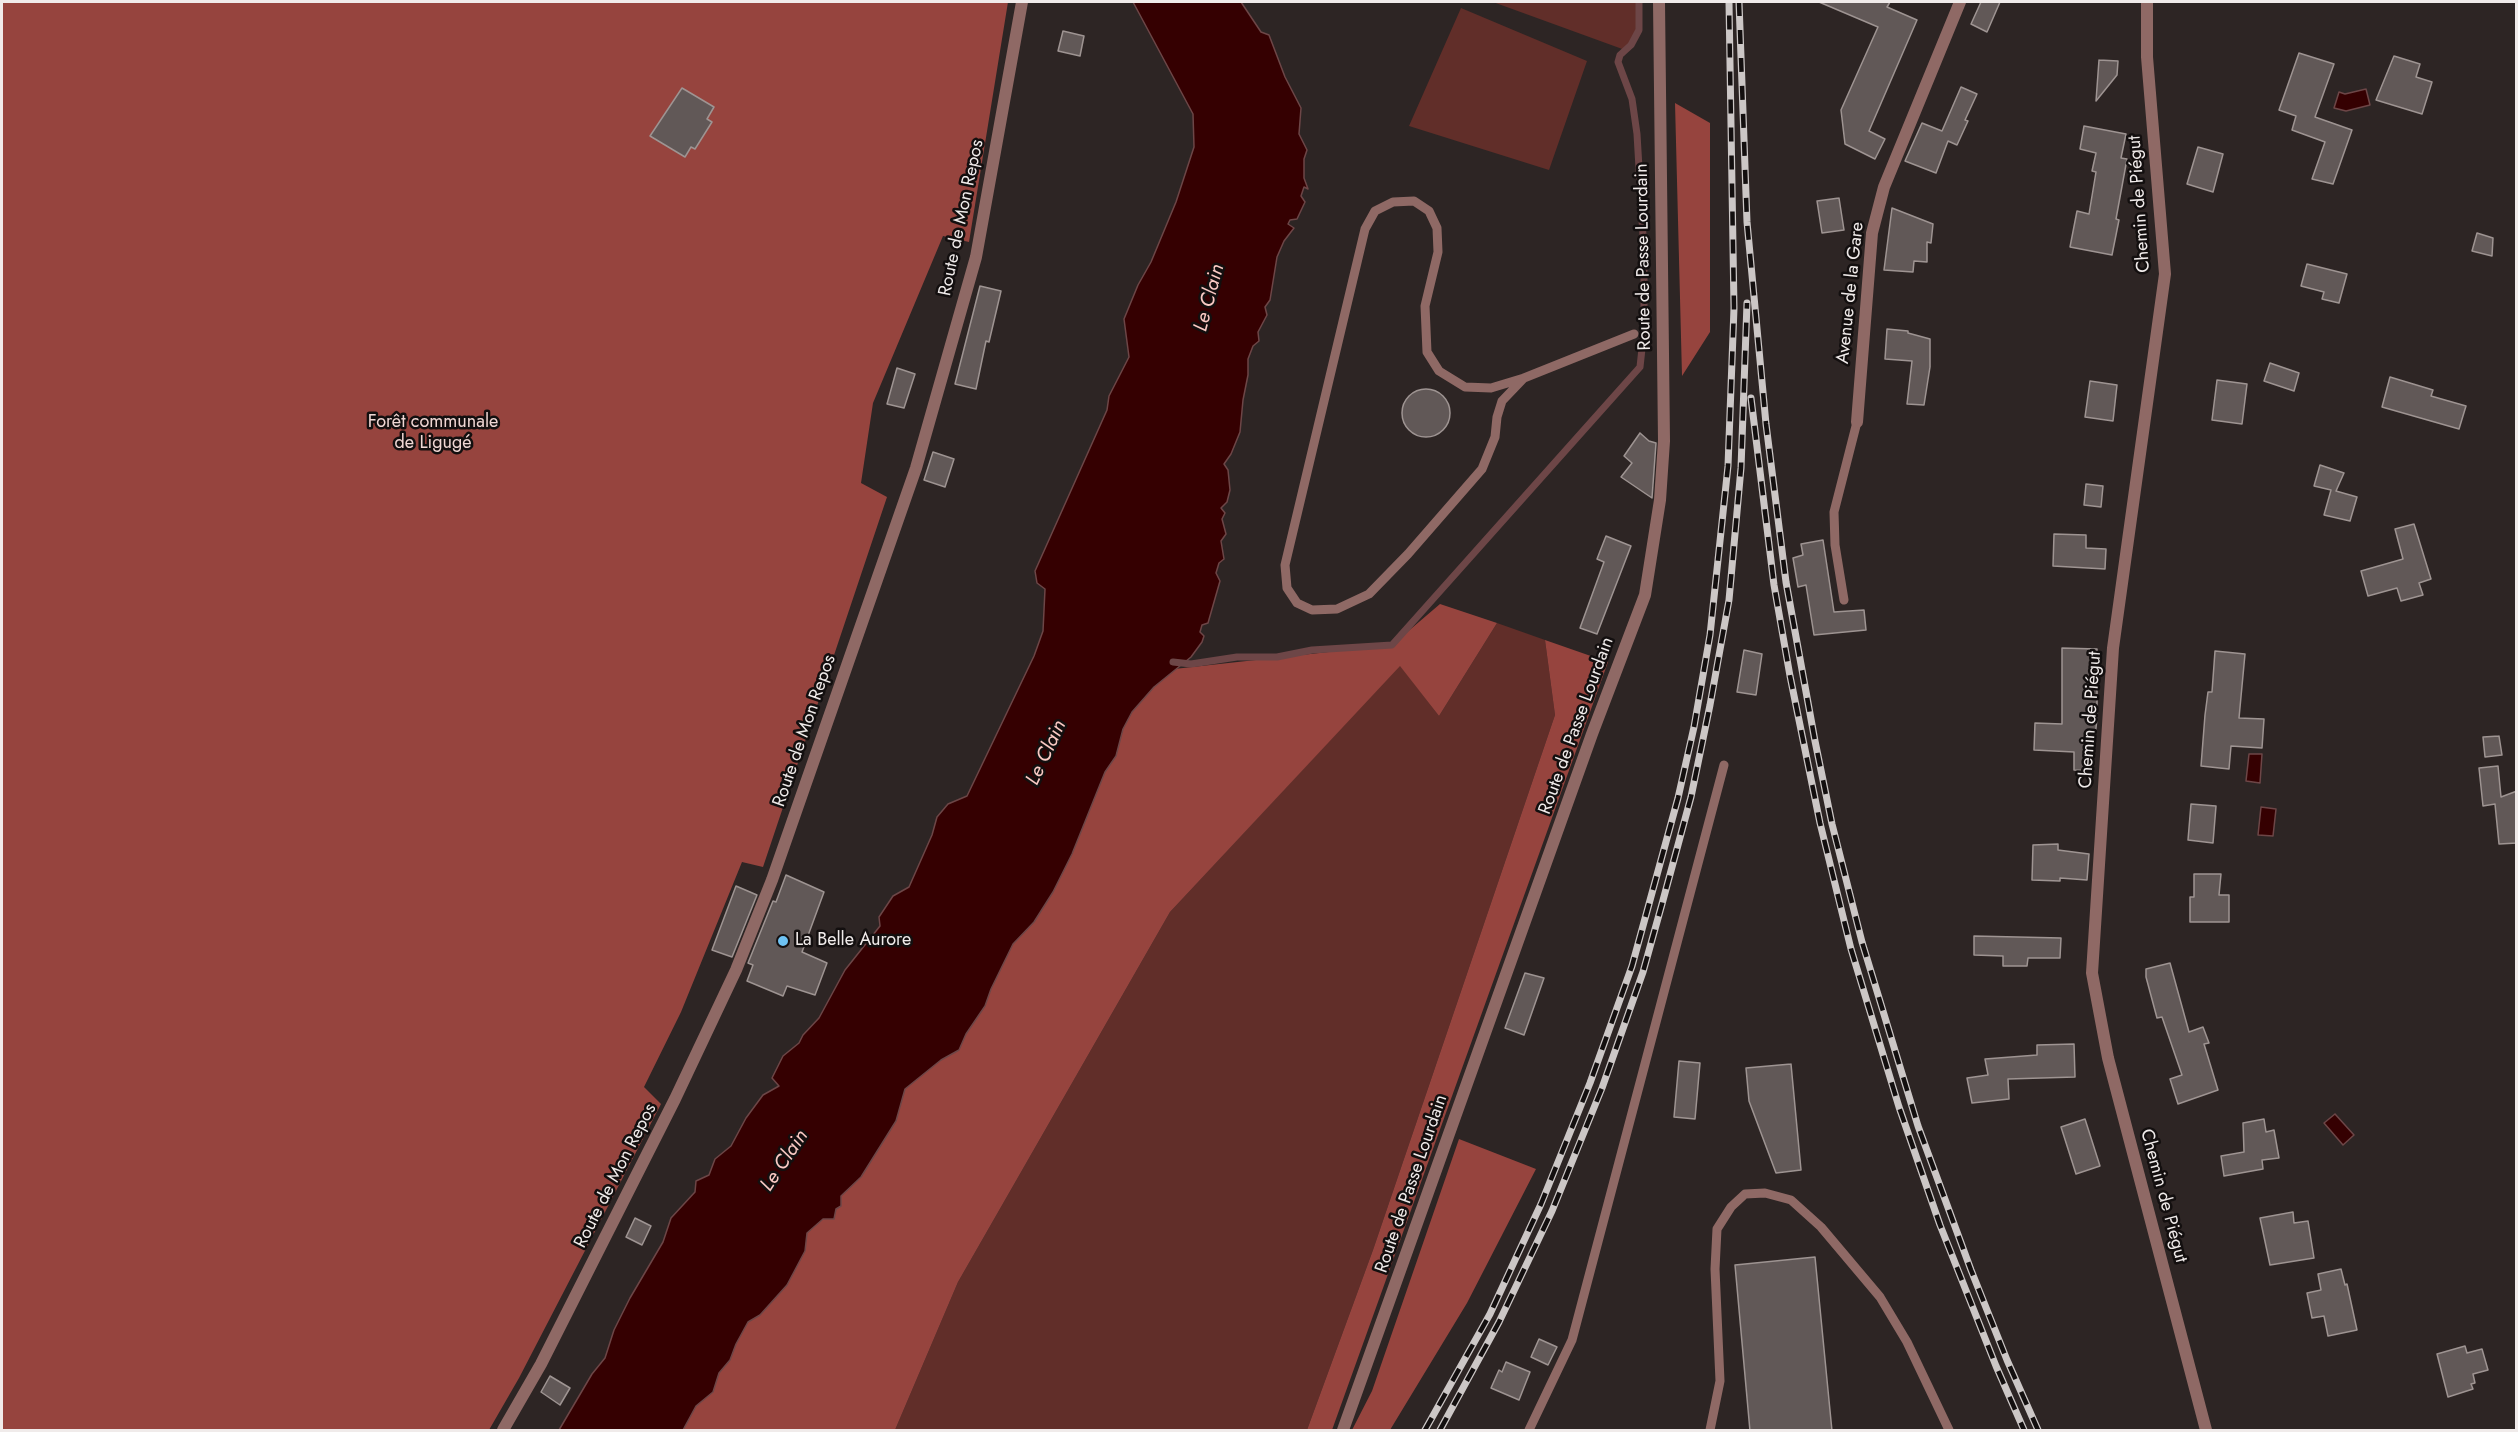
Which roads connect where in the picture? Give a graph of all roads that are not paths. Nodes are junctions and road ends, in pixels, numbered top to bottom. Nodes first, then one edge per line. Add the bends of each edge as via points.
1 (1022, 2) edge
2 (1659, 2) edge
3 (1960, 2) edge
4 (2147, 2) edge
5 (1634, 334) dead end
6 (1524, 378) junction
7 (1857, 422) joint
8 (1844, 600) dead end
9 (1724, 765) dead end
10 (503, 1431) edge
11 (1343, 1431) edge
12 (1529, 1431) edge
13 (1710, 1431) edge
14 (1949, 1431) edge
15 (2206, 1431) edge

1 - 10 street, Route de Mon Repos via 967,291 916,468 772,880 736,970 675,1099
2 - 11 street, Route de Passe Lourdain via 1665,441 1660,500 1644,595
3 - 7 street, Avenue de la Gare via 1884,187 1872,233
4 - 15 street, Chemin de Piégut via 2147,57 2165,274 2113,648 2092,973 2108,1058
5 - 6 lane
6 - 6 lane via 1502,401 1496,437 1482,469 1369,594 1337,609 1312,610 1297,603 1287,588 1285,565 1365,229 1375,211 1393,202 1414,201 1429,211 1437,228 1438,252 1425,306 1427,352 1439,371 1465,387 1491,388
7 - 8 lane, Avenue de la Gare via 1834,512
9 - 12 lane via 1572,1340
13 - 14 lane via 1720,1381 1717,1229 1745,1194 1765,1193 1791,1200 1880,1297 1907,1342

